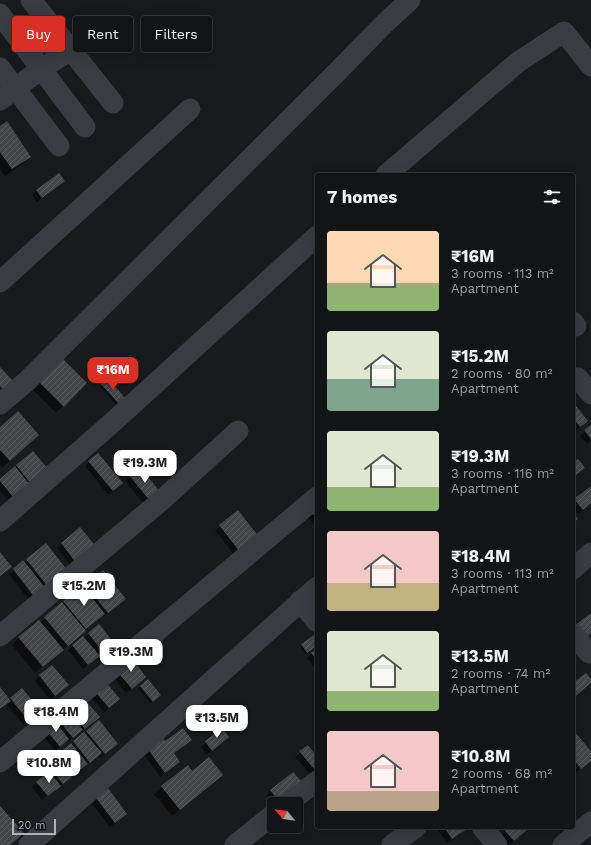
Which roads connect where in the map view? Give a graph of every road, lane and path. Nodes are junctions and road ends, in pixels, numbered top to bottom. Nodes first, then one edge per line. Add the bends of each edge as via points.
1 (31, 0) edge
2 (410, 0) edge
3 (0, 14) edge
4 (71, 50) junction
5 (591, 66) edge
6 (0, 68) edge
7 (41, 69) junction
8 (8, 94) edge
9 (113, 103) dead end
10 (190, 109) dead end
11 (85, 127) dead end
12 (59, 146) dead end
13 (388, 173) edge
14 (315, 238) edge
15 (0, 282) edge
16 (575, 378) edge
17 (591, 394) edge
18 (0, 404) edge
19 (238, 431) dead end
20 (315, 499) edge
21 (0, 521) edge
22 (591, 553) edge
23 (575, 567) edge
24 (315, 590) edge
25 (300, 601) junction
26 (315, 620) edge
27 (0, 636) edge
28 (575, 636) edge
29 (589, 653) dead end
30 (0, 762) edge
31 (315, 782) edge
32 (296, 797) edge
33 (267, 820) edge
34 (591, 822) edge
35 (413, 829) edge
36 (484, 829) edge
37 (29, 845) edge
38 (235, 845) edge
39 (392, 845) edge
40 (497, 845) edge
41 (563, 845) edge

1 - 4 street
2 - 18 street via 384,23 27,381
3 - 7 street
4 - 7 street
4 - 9 street
5 - 13 street via 564,32 518,62
6 - 8 street
7 - 8 street
7 - 11 street
8 - 12 street
10 - 15 street
14 - 21 street
16 - 17 street via 578,378
19 - 27 street via 162,500
20 - 30 street
22 - 23 street
24 - 25 street
25 - 26 street
25 - 37 street
28 - 29 street
31 - 32 street
33 - 38 street
34 - 41 street
35 - 39 street
36 - 40 street

